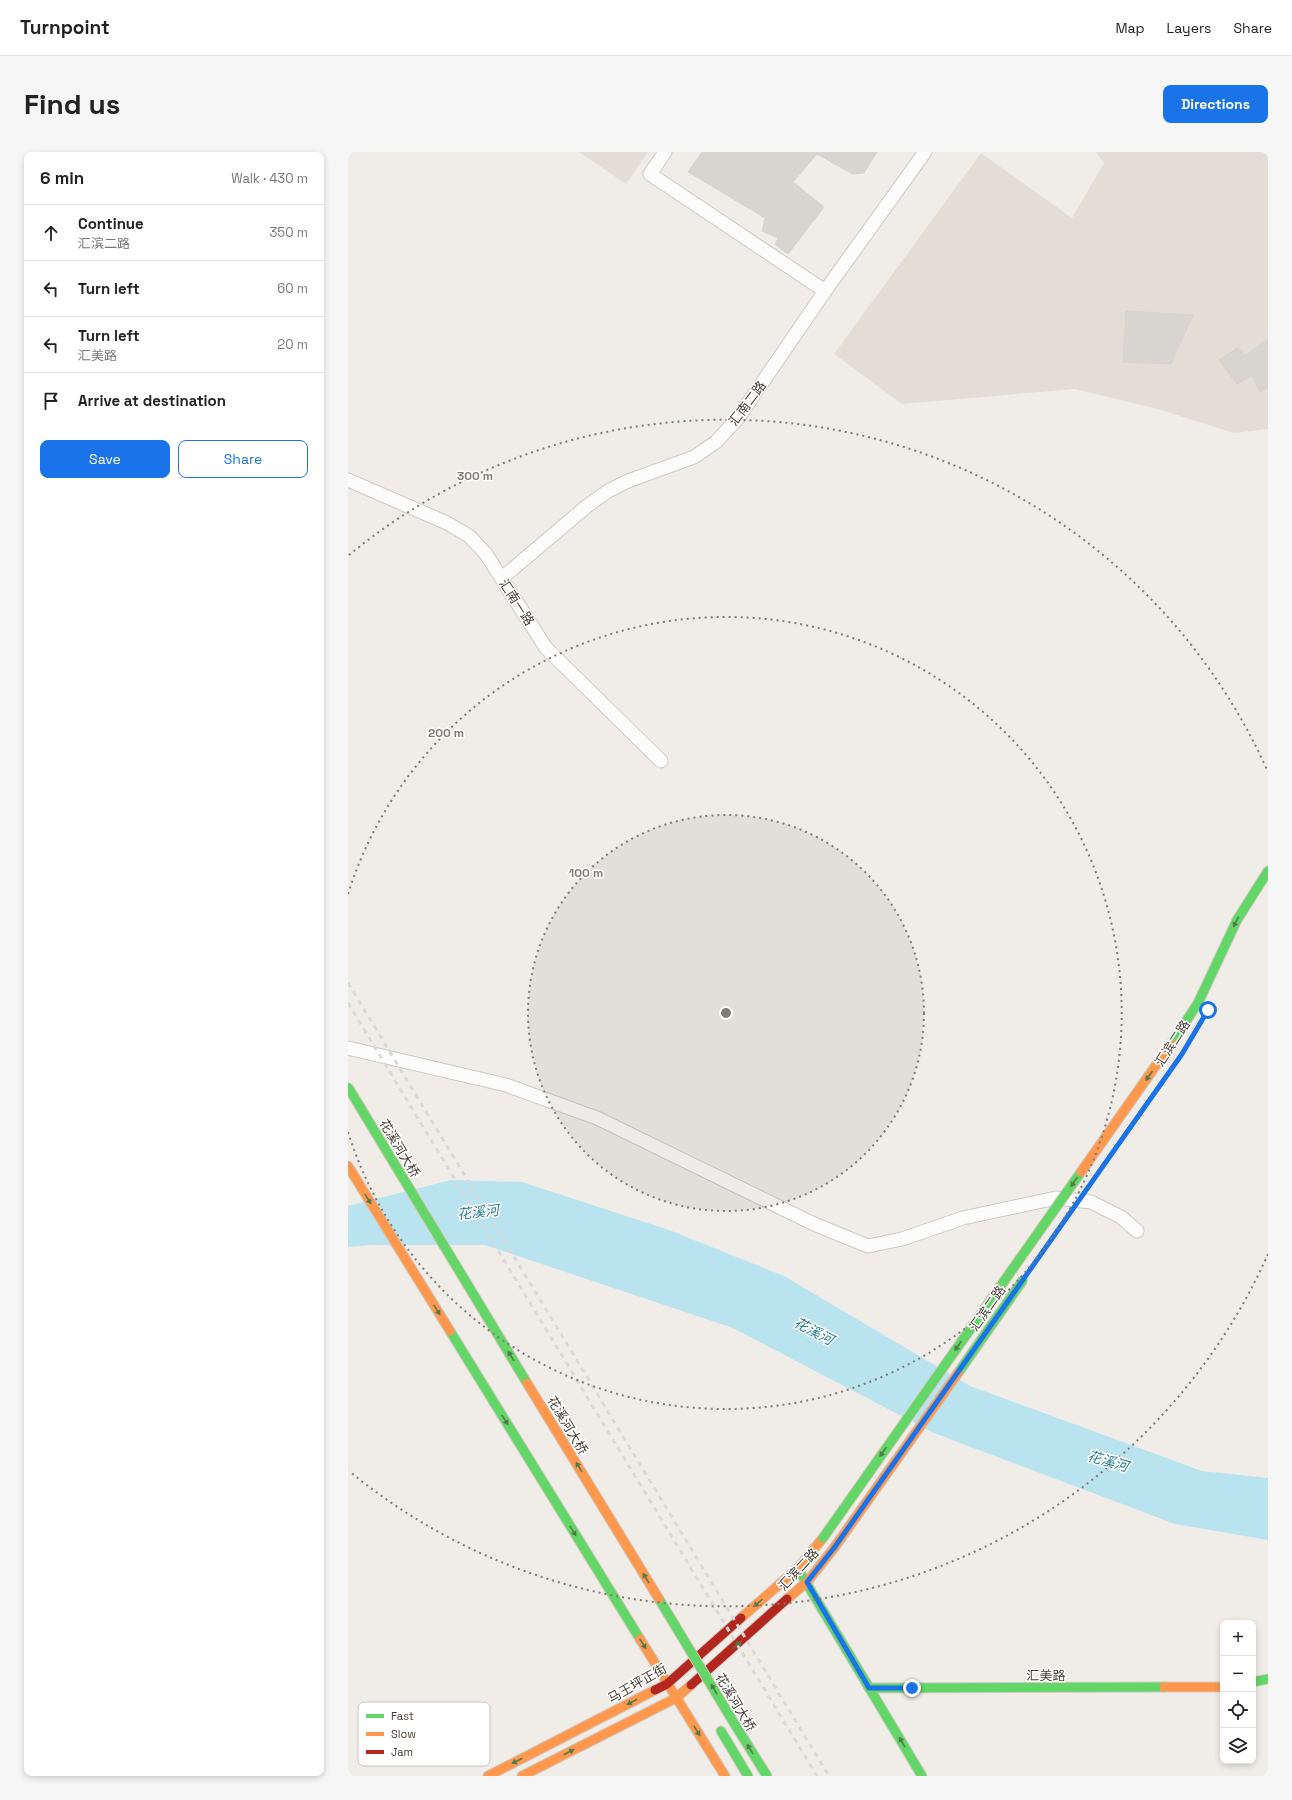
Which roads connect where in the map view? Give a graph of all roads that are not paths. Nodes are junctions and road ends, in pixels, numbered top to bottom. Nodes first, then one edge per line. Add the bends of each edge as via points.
1 (665, 152) edge
2 (925, 152) edge
3 (825, 291) junction
4 (348, 480) edge
5 (502, 578) junction
6 (661, 761) dead end
7 (1268, 871) edge
8 (348, 1048) edge
9 (348, 1087) edge
10 (348, 1166) edge
11 (1086, 1190) dead end
12 (1072, 1210) dead end
13 (1137, 1231) dead end
14 (1026, 1275) dead end
15 (798, 1568) junction
16 (807, 1582) junction
17 (680, 1663) dead end
18 (1268, 1679) edge
19 (1256, 1681) edge
20 (667, 1684) junction
21 (1220, 1687) edge
22 (869, 1688) junction
23 (696, 1690) dead end
24 (676, 1698) junction
25 (719, 1727) dead end
26 (488, 1776) edge
27 (522, 1776) edge
28 (725, 1776) edge
29 (748, 1776) edge
30 (767, 1776) edge
31 (922, 1776) edge

1 - 3 street via 650,174
2 - 3 street, 汇南二路
3 - 5 street, 汇南二路 via 738,418 716,442 694,457 608,491
4 - 5 street, 汇南一路 via 447,523 469,536 486,554
5 - 6 street, 汇南一路 via 546,648
7 -> 15 main road, 汇滨二路, bridge via 1237,920 1198,1003 1171,1044 823,1538
8 - 13 street via 506,1085 597,1118 814,1224 868,1246 902,1239 963,1218 1056,1198 1091,1202 1121,1217
30 -> 9 main road, 花溪河大桥, bridge
10 -> 20 main road
11 - 12 main road
14 - 16 main road, 汇滨二路, bridge via 834,1548
15 - 16 main road
15 -> 20 main road, 马王坪正街
16 - 22 main road
24 -> 16 main road, 汇滨二路
17 - 23 main road
18 - 19 main road
20 - 24 main road
20 -> 26 main road, 马王坪正街
21 - 22 main road, 汇美路
31 -> 22 main road
27 -> 24 main road
24 -> 28 main road
25 - 29 main road

